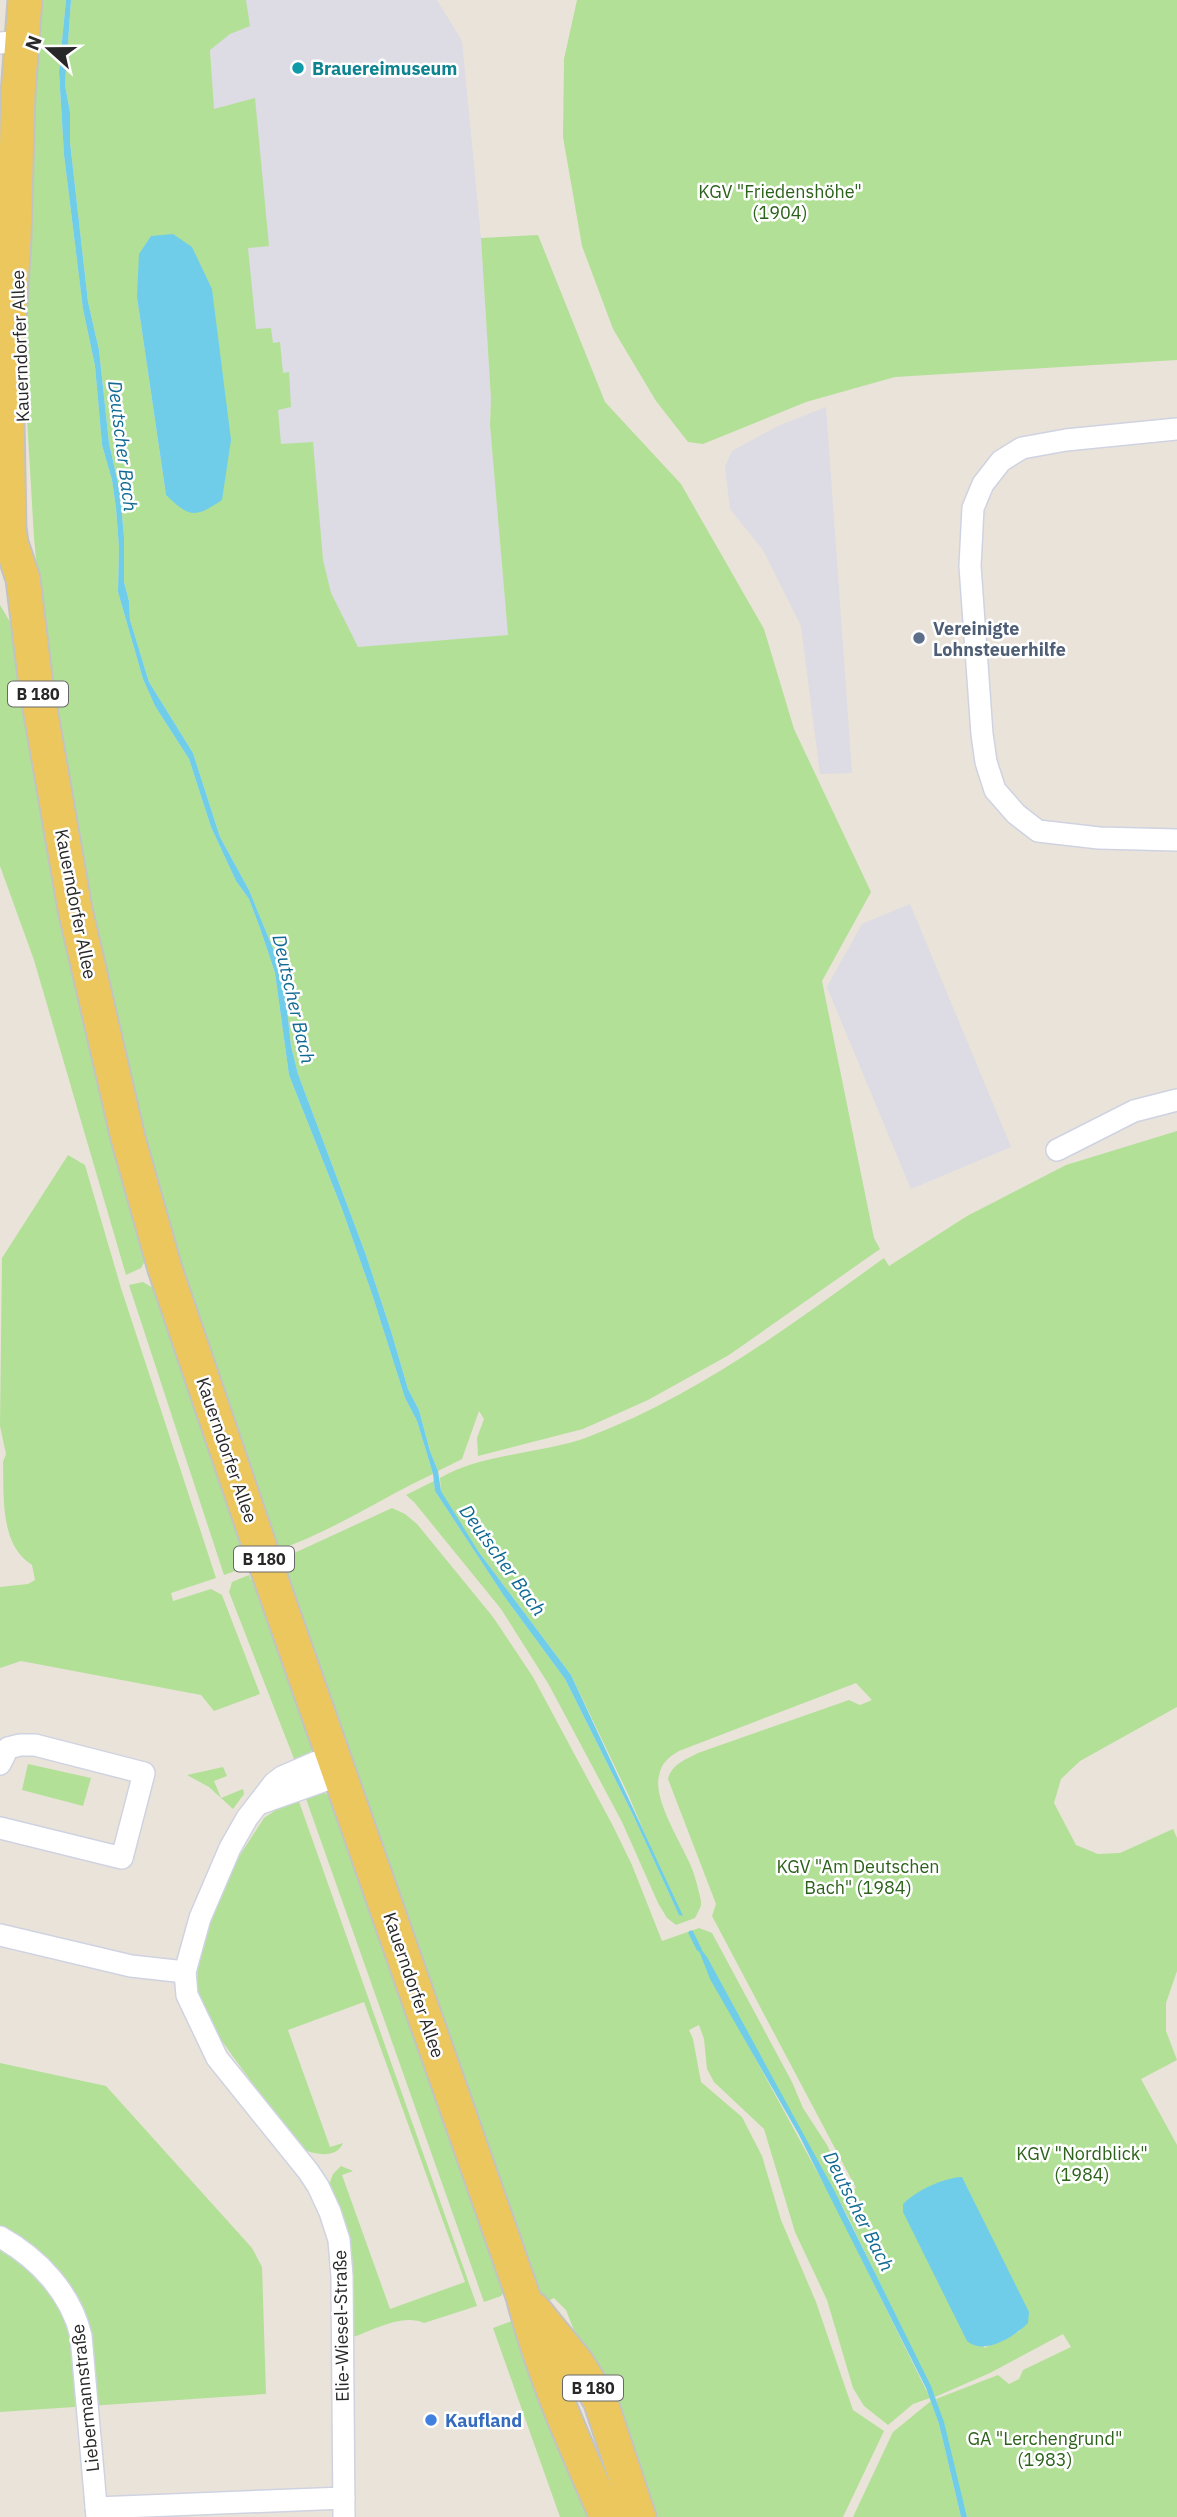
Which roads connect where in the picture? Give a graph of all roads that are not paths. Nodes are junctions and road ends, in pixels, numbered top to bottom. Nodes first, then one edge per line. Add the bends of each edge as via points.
1 (24, 0) edge
2 (11, 42) edge
3 (1177, 429) edge
4 (12, 581) edge
5 (1177, 840) edge
6 (1177, 1100) edge
7 (1057, 1150) dead end
8 (0, 1764) edge
9 (337, 1765) junction
10 (0, 1828) edge
11 (0, 1935) edge
12 (185, 1972) junction
13 (0, 2237) edge
14 (523, 2296) junction
15 (344, 2508) edge
16 (96, 2512) edge
17 (607, 2517) edge
18 (639, 2517) edge

1 - 2 main road, Kauerndorfer Allee / B 180
2 - 4 main road, Kauerndorfer Allee / B 180 via 14,239 28,540
3 - 5 street via 1066,440 1022,448 1001,461 983,484 973,508 970,566 982,734 995,790 1038,831
4 - 9 main road, Kauerndorfer Allee / B 180 via 36,685 75,909 128,1138 165,1269
6 - 7 street via 1134,1111
8 - 10 street via 8,1748 35,1745 144,1773 122,1858
9 - 12 street, Elie-Wiesel-Straße via 261,1803 247,1818 200,1918
9 - 14 main road, Kauerndorfer Allee / B 180
11 - 12 street via 131,1966
12 - 15 street, Elie-Wiesel-Straße via 187,1995 217,2058 308,2171 336,2227 342,2276
13 - 16 street, Liebermannstraße via 44,2270 76,2317
14 - 17 main road, Kauerndorfer Allee / B 180 via 537,2347
14 - 18 main road, Kauerndorfer Allee / B 180 via 577,2363 600,2400
15 - 16 street, Liebermannstraße

